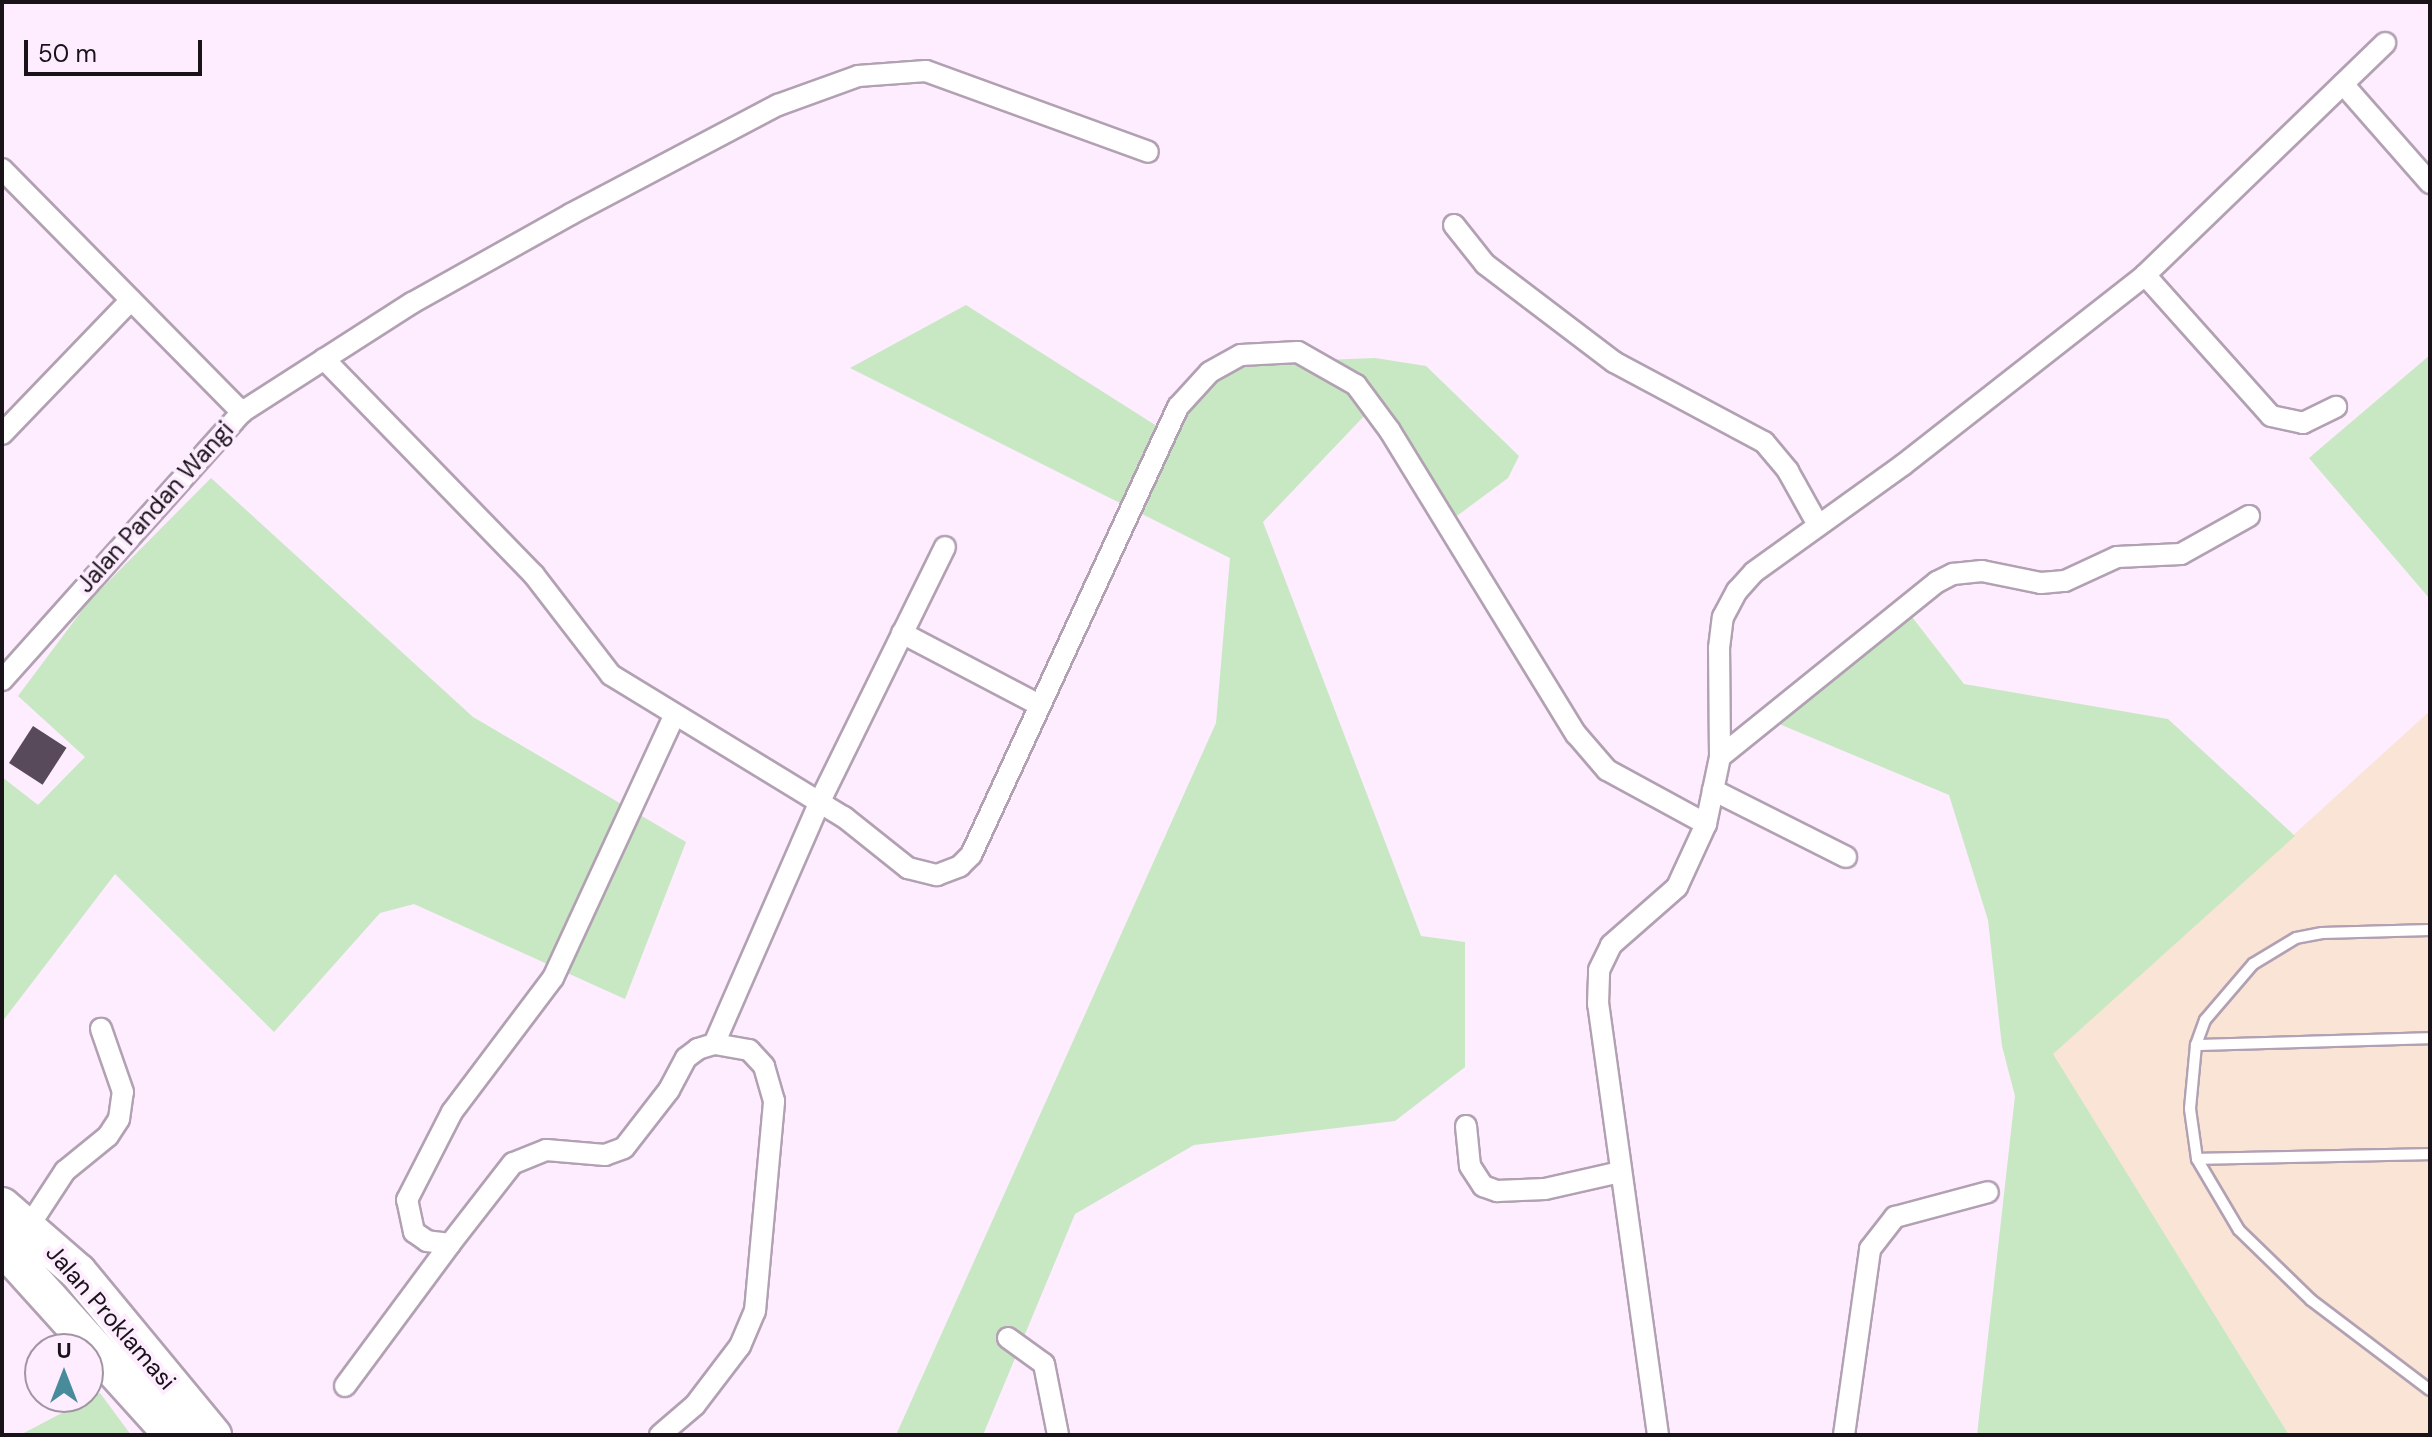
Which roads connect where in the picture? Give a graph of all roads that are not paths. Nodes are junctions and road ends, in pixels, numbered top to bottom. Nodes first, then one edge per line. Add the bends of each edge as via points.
1 (2385, 43) dead end
2 (2343, 84) junction
3 (1148, 152) dead end
4 (2, 169) edge
5 (2430, 183) edge
6 (1454, 225) dead end
7 (2145, 275) junction
8 (131, 300) junction
9 (324, 359) junction
10 (2336, 407) dead end
11 (242, 412) junction
12 (2, 434) edge
13 (2249, 516) dead end
14 (1818, 525) junction
15 (945, 547) dead end
16 (902, 633) junction
17 (5, 671) edge
18 (1039, 705) junction
19 (674, 716) junction
20 (1720, 757) junction
21 (1713, 790) junction
22 (820, 801) junction
23 (1706, 824) junction
24 (1846, 857) dead end
25 (2430, 930) edge
26 (101, 1029) dead end
27 (2430, 1038) edge
28 (714, 1044) junction
29 (2196, 1045) junction
30 (1466, 1126) dead end
31 (2430, 1154) edge
32 (2197, 1159) junction
33 (1620, 1172) junction
34 (1988, 1192) dead end
35 (11, 1226) edge
36 (450, 1244) junction
37 (1008, 1338) dead end
38 (345, 1386) dead end
39 (2430, 1390) edge
40 (173, 1435) edge
41 (213, 1435) edge
42 (660, 1435) edge
43 (1058, 1435) edge
44 (1658, 1435) edge
45 (1844, 1435) edge

1 - 2 street
2 - 5 street
2 - 7 street
3 - 9 street via 926,71 858,76 778,105 571,214
4 - 8 street, Jalan Pandan Wangi
6 - 14 street via 1485,264 1614,362 1764,442 1788,471
7 - 10 street via 2271,416 2303,423
7 - 14 street
8 - 11 street, Jalan Pandan Wangi
8 - 12 street
9 - 11 street
9 - 19 street via 534,575 611,675
11 - 17 street, Jalan Pandan Wangi
13 - 20 street via 2181,554 2117,557 2065,581 2041,583 1982,571 1945,578
14 - 20 street via 1754,572 1723,617
15 - 16 street
16 - 18 street
16 - 22 street
18 - 22 street via 971,855 948,873 923,875 908,868
18 - 23 street via 1178,407 1210,372 1241,355 1298,352 1356,385 1576,734 1607,770
19 - 22 street
19 - 36 street via 553,978 452,1112 413,1183 407,1200 414,1232 427,1241
20 - 21 street
21 - 23 street
21 - 24 street
22 - 28 street
23 - 33 street via 1677,887 1611,945 1599,970 1598,1004
25 - 29 lane via 2296,938 2253,964 2205,1020
26 - 35 street via 123,1092 119,1119 108,1136
27 - 29 lane
28 - 36 street via 686,1058 669,1090 624,1148 605,1155 546,1150 528,1154 513,1163
28 - 42 street via 749,1050 764,1066 774,1101 763,1254 755,1311 740,1346 695,1405
29 - 32 lane via 2190,1109
30 - 33 street via 1475,1176 1497,1191 1545,1189
31 - 32 lane
32 - 39 lane via 2239,1230 2311,1300
33 - 44 street
34 - 45 street via 1895,1217 1870,1249
35 - 40 highway, Jalan Proklamasi
35 - 41 highway, Jalan Proklamasi via 78,1272
36 - 38 street
37 - 43 street via 1044,1364

